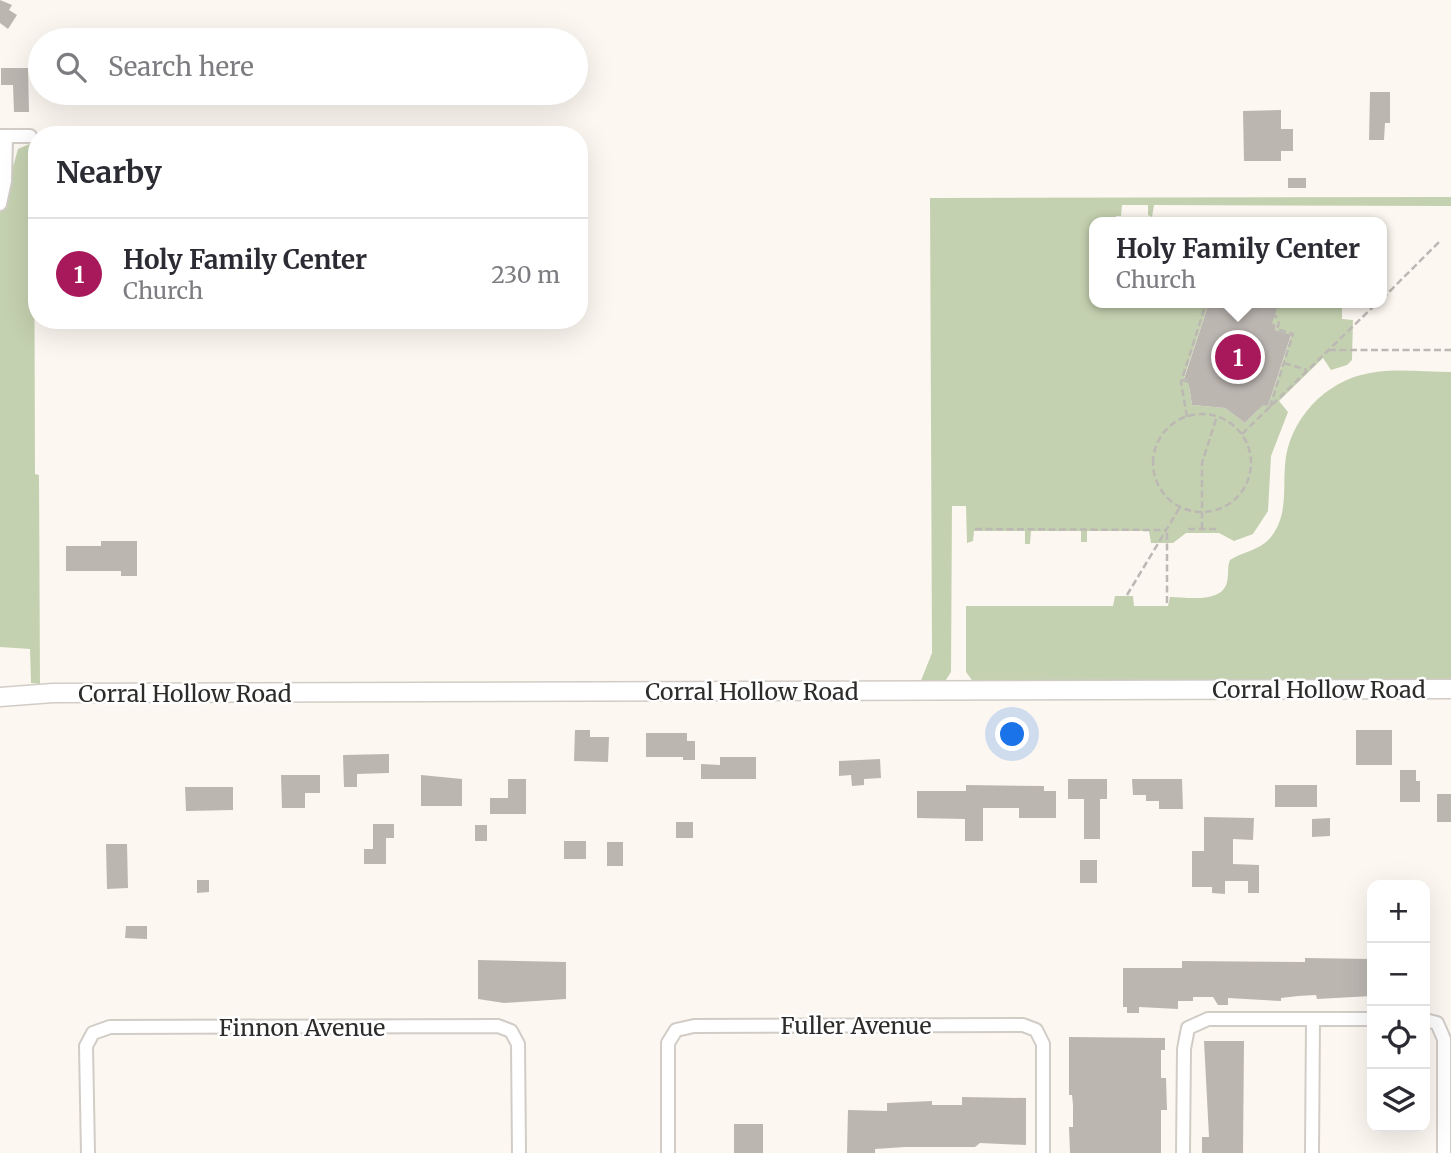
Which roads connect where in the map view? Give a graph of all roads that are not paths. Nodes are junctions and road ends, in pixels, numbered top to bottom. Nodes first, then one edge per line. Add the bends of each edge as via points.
1 (3, 136) edge
2 (28, 136) edge
3 (0, 205) edge
4 (0, 686) edge
5 (1451, 688) edge
6 (53, 693) junction
7 (0, 697) edge
8 (1367, 1019) edge
9 (1313, 1020) junction
10 (1431, 1021) edge
11 (88, 1153) edge
12 (519, 1153) edge
13 (668, 1153) edge
14 (1042, 1153) edge
15 (1183, 1153) edge
16 (1312, 1153) edge
17 (1444, 1153) edge

1 - 2 street
1 - 3 street via 5,181
4 - 6 main road, Corral Hollow Road
5 - 6 main road, Corral Hollow Road
6 - 7 main road, Corral Hollow Road
8 - 9 street
9 - 15 street via 1208,1019 1188,1028
9 - 16 street
10 - 17 street via 1444,1039
11 - 12 street, Finnon Avenue via 86,1046 93,1033 110,1027 498,1026 511,1031 518,1044
13 - 14 street, Fuller Avenue via 668,1043 676,1030 694,1026 1023,1025 1036,1030 1042,1044

